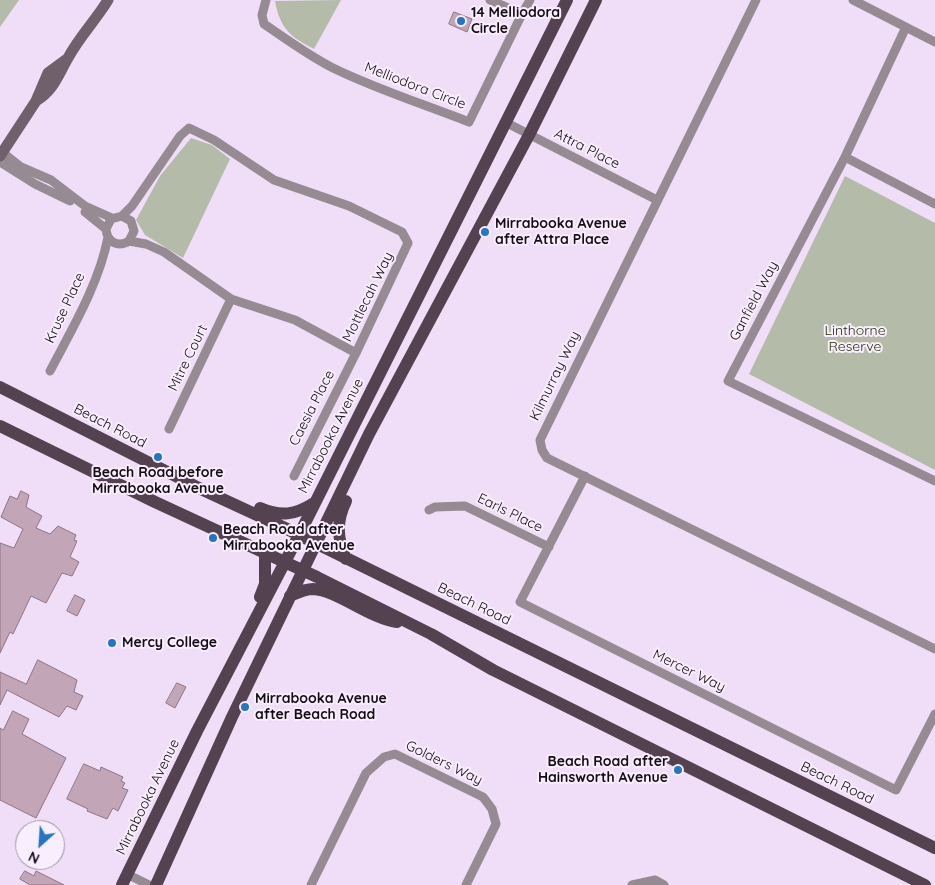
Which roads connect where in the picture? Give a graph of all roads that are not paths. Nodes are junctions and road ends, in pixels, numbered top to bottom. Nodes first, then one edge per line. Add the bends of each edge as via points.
1 (108, 0) edge
2 (266, 0) edge
3 (490, 0) edge
4 (530, 0) edge
5 (567, 0) edge
6 (596, 0) edge
7 (756, 0) edge
8 (853, 0) edge
9 (522, 14) junction
10 (906, 28) junction
11 (935, 42) edge
12 (505, 122) junction
13 (529, 135) junction
14 (1, 157) edge
15 (845, 157) junction
16 (657, 200) junction
17 (935, 204) edge
18 (132, 206) junction
19 (122, 216) junction
20 (112, 218) junction
21 (131, 221) junction
22 (134, 231) junction
23 (107, 233) junction
24 (129, 241) junction
25 (119, 244) junction
26 (146, 244) junction
27 (104, 255) junction
28 (231, 299) junction
29 (356, 353) junction
30 (50, 371) dead end
31 (0, 387) edge
32 (0, 426) edge
33 (169, 428) dead end
34 (369, 434) junction
35 (294, 476) dead end
36 (585, 476) junction
37 (935, 481) edge
38 (203, 490) junction
39 (314, 504) junction
40 (429, 510) dead end
41 (299, 535) junction
42 (316, 543) junction
43 (549, 547) junction
44 (265, 551) junction
45 (346, 559) junction
46 (285, 561) junction
47 (302, 570) junction
48 (290, 596) junction
49 (411, 624) junction
50 (935, 649) edge
51 (214, 700) junction
52 (935, 714) edge
53 (935, 848) edge
54 (124, 880) edge
55 (150, 885) edge
56 (156, 885) edge
57 (311, 885) edge
58 (466, 885) edge
59 (632, 885) edge
60 (664, 885) edge
61 (925, 885) edge

1 - 14 street via 67,59 58,79 36,101
2 - 9 street, Melliodora Circle via 262,15 264,24 301,49 364,82 469,122
3 - 9 street
4 - 9 street
5 - 12 main road, Mirrabooka Avenue
6 - 13 main road
7 - 16 street, Kilmurray Way
8 - 10 street
10 - 11 street
10 - 15 street, Ganfield Way
12 - 13 street, Attra Place
12 - 39 main road, Mirrabooka Avenue
13 - 16 street, Attra Place
13 - 34 main road
14 - 20 street via 50,180 85,206
14 - 23 street via 34,184 67,199
15 - 17 street
15 - 37 street, Ganfield Way via 728,381
16 - 36 street, Kilmurray Way via 540,440 547,458
18 - 19 street, Mottlecah Way
18 - 21 street, Mottlecah Way
18 - 29 street, Mottlecah Way via 180,136 189,128 214,140 274,180 349,206 402,232 408,243 406,251
19 - 20 street
19 - 21 street
20 - 23 street
21 - 22 street, Mottlecah Way
22 - 24 street
22 - 26 street, Mottlecah Way
23 - 25 street via 113,243
23 - 27 street, Kruse Place
24 - 25 street, Mottlecah Way
24 - 26 street, Mottlecah Way
25 - 27 street
26 - 28 street, Mottlecah Way via 164,252
27 - 30 street, Kruse Place
28 - 29 street, Mottlecah Way via 295,320
28 - 33 street, Mitre Court
29 - 35 street, Caesia Place
31 - 38 main road, Beach Road
32 - 44 main road via 155,502
34 - 42 main road
34 - 45 main road via 367,457 339,515 339,543
36 - 43 street, Mercer Way
36 - 50 street, Kilmurray Way
38 - 39 main road via 231,496 273,514 290,515
38 - 41 main road, Beach Road
39 - 41 main road, Mirrabooka Avenue
40 - 43 street, Earls Place via 465,506
41 - 42 main road, Beach Road
41 - 46 main road, Mirrabooka Avenue
42 - 45 main road, Beach Road
42 - 47 main road
43 - 52 street, Mercer Way via 520,602 896,790
44 - 46 main road
44 - 51 main road via 263,590 232,651
45 - 53 main road, Beach Road
46 - 47 main road
46 - 51 main road, Mirrabooka Avenue
47 - 48 main road
47 - 49 main road
48 - 49 main road via 306,590 321,590 383,620
48 - 56 main road
49 - 61 main road via 493,670
51 - 54 main road, Mirrabooka Avenue
54 - 55 street
57 - 58 street, Golders Way via 366,773 384,756 395,754 483,797 492,809 496,824
59 - 60 street via 655,880

